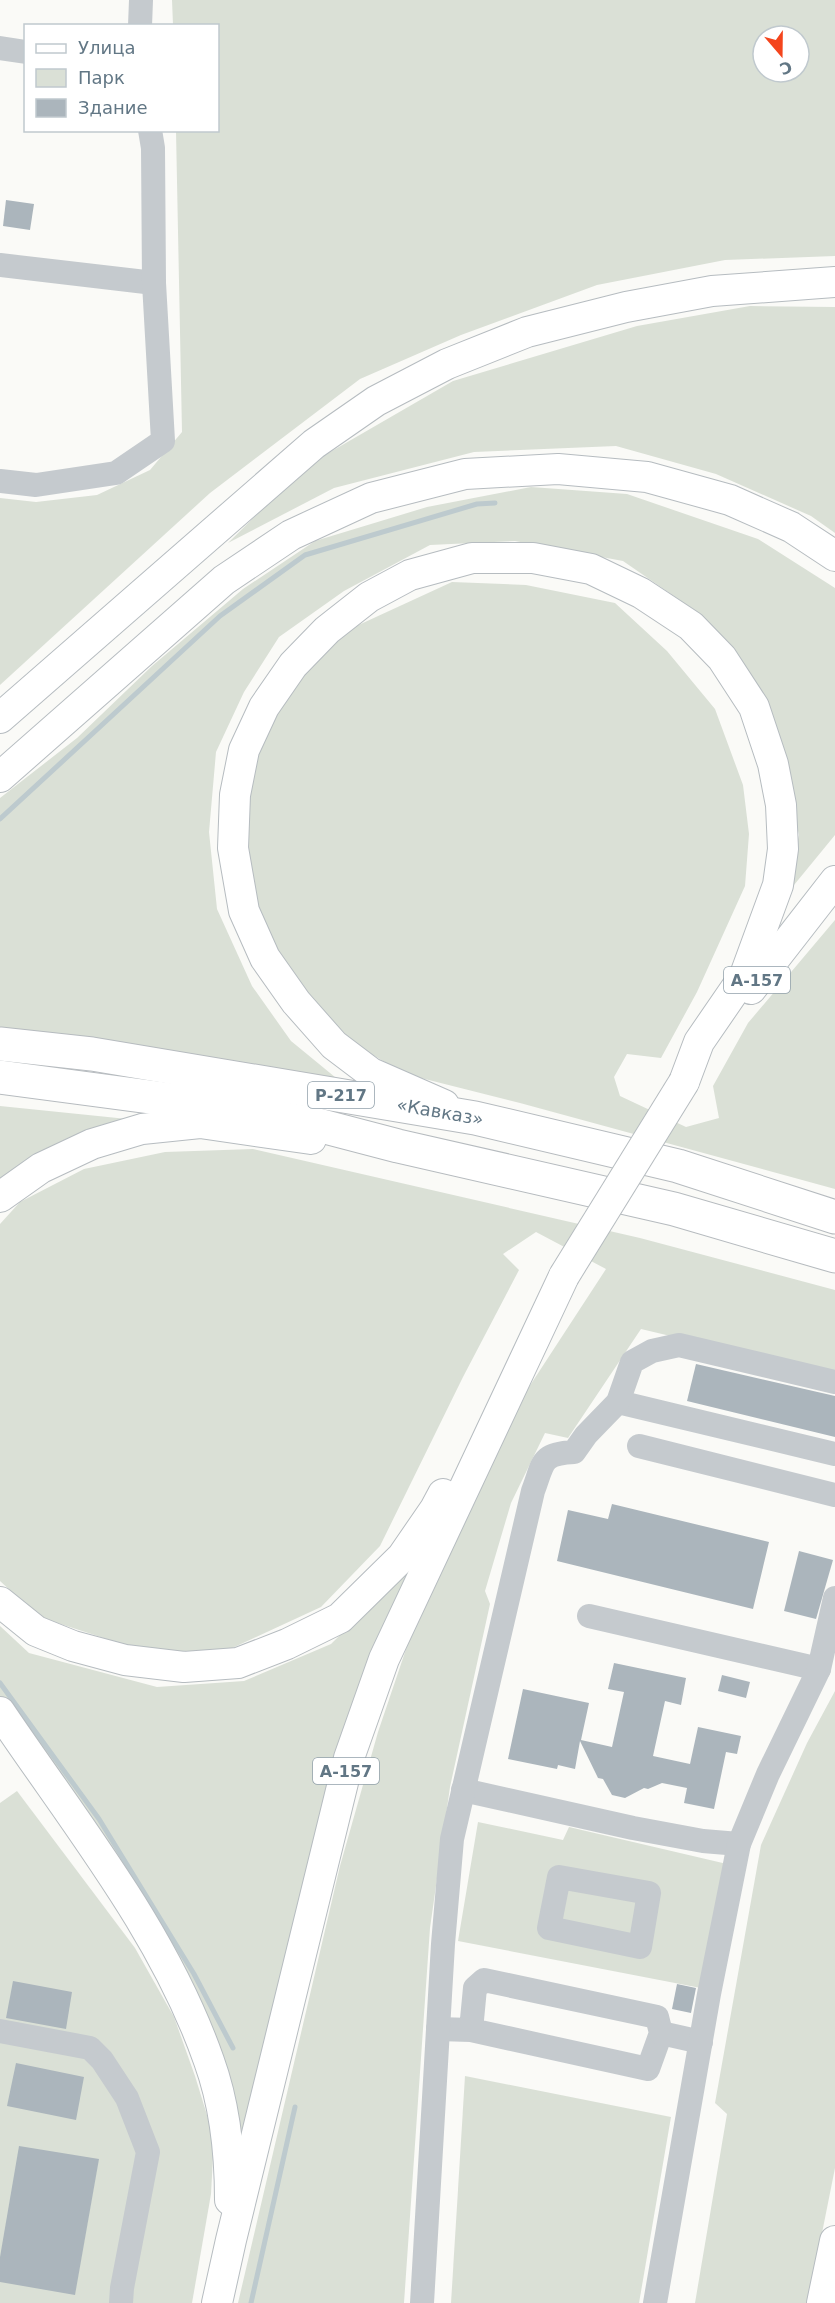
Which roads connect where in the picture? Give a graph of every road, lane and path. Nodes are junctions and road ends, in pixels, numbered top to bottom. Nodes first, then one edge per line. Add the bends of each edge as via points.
1 (141, 0) edge
2 (140, 24) edge
3 (0, 48) edge
4 (24, 52) edge
5 (150, 132) edge
6 (0, 265) edge
7 (835, 282) edge
8 (154, 283) junction
9 (0, 481) edge
10 (835, 556) edge
11 (0, 718) edge
12 (0, 777) edge
13 (835, 881) edge
14 (0, 1044) edge
15 (0, 1077) edge
16 (684, 1082) junction
17 (475, 1118) junction
18 (398, 1146) junction
19 (0, 1197) edge
20 (835, 1217) edge
21 (835, 1256) edge
22 (538, 1328) junction
23 (835, 1382) edge
24 (618, 1402) junction
25 (639, 1446) dead end
26 (835, 1454) edge
27 (835, 1495) edge
28 (835, 1598) edge
29 (0, 1602) edge
30 (589, 1616) dead end
31 (819, 1669) junction
32 (0, 1712) edge
33 (463, 1790) junction
34 (739, 1844) junction
35 (438, 2029) junction
36 (471, 2030) junction
37 (0, 2031) edge
38 (661, 2033) junction
39 (701, 2042) junction
40 (231, 2240) junction
41 (835, 2241) edge
42 (122, 2303) edge
43 (217, 2303) edge
44 (422, 2303) edge
45 (655, 2303) edge
46 (822, 2303) edge

1 - 2 street
3 - 4 street
5 - 8 street
6 - 8 street
7 - 11 main road via 712,291 626,307 527,332 447,363 376,401 314,444
8 - 9 street via 163,441 116,473 36,485
10 - 12 main road via 791,527 730,500 647,477 558,469 465,474 371,498 291,535 224,580
13 - 16 main road, А-157 via 774,957
14 - 17 highway, «Кавказ» / Р-217 via 92,1054
15 - 18 highway, Р-217 via 195,1103 314,1124
16 - 17 main road via 699,1042 745,975 778,885 783,849 781,805 773,764 754,707 722,658 691,626 640,593 591,569 532,558 472,558 410,575 369,597 327,630 293,665 264,706 244,750 235,795 233,848 244,911 265,958 296,1002 334,1045 370,1073
16 - 22 main road, А-157, bridge via 564,1276
17 - 20 highway, «Кавказ» / Р-217 via 678,1166
18 - 19 main road via 310,1139 200,1123 142,1129 92,1144 41,1168
18 - 21 highway, Р-217 via 674,1209
22 - 29 main road via 505,1366 435,1509 402,1557 340,1618 238,1663 184,1667 124,1660 73,1646 36,1631
22 - 40 main road, А-157 via 384,1659 349,1758
23 - 24 street via 680,1345 652,1351 632,1362
24 - 26 street
24 - 33 street via 574,1452 555,1453 544,1461 533,1491
25 - 27 street
28 - 31 street
30 - 31 street
31 - 34 street
32 - 40 main road via 125,1894 180,1988 210,2062 222,2112 230,2164
33 - 34 street via 633,1828
33 - 35 street via 452,1839
34 - 39 street
35 - 36 street
35 - 44 street
36 - 38 street via 648,2069
36 - 38 street via 475,1988 484,1980 657,2017
37 - 42 street via 90,2048 127,2098 148,2152
38 - 39 street
39 - 45 street
40 - 43 main road, А-157
41 - 46 main road

